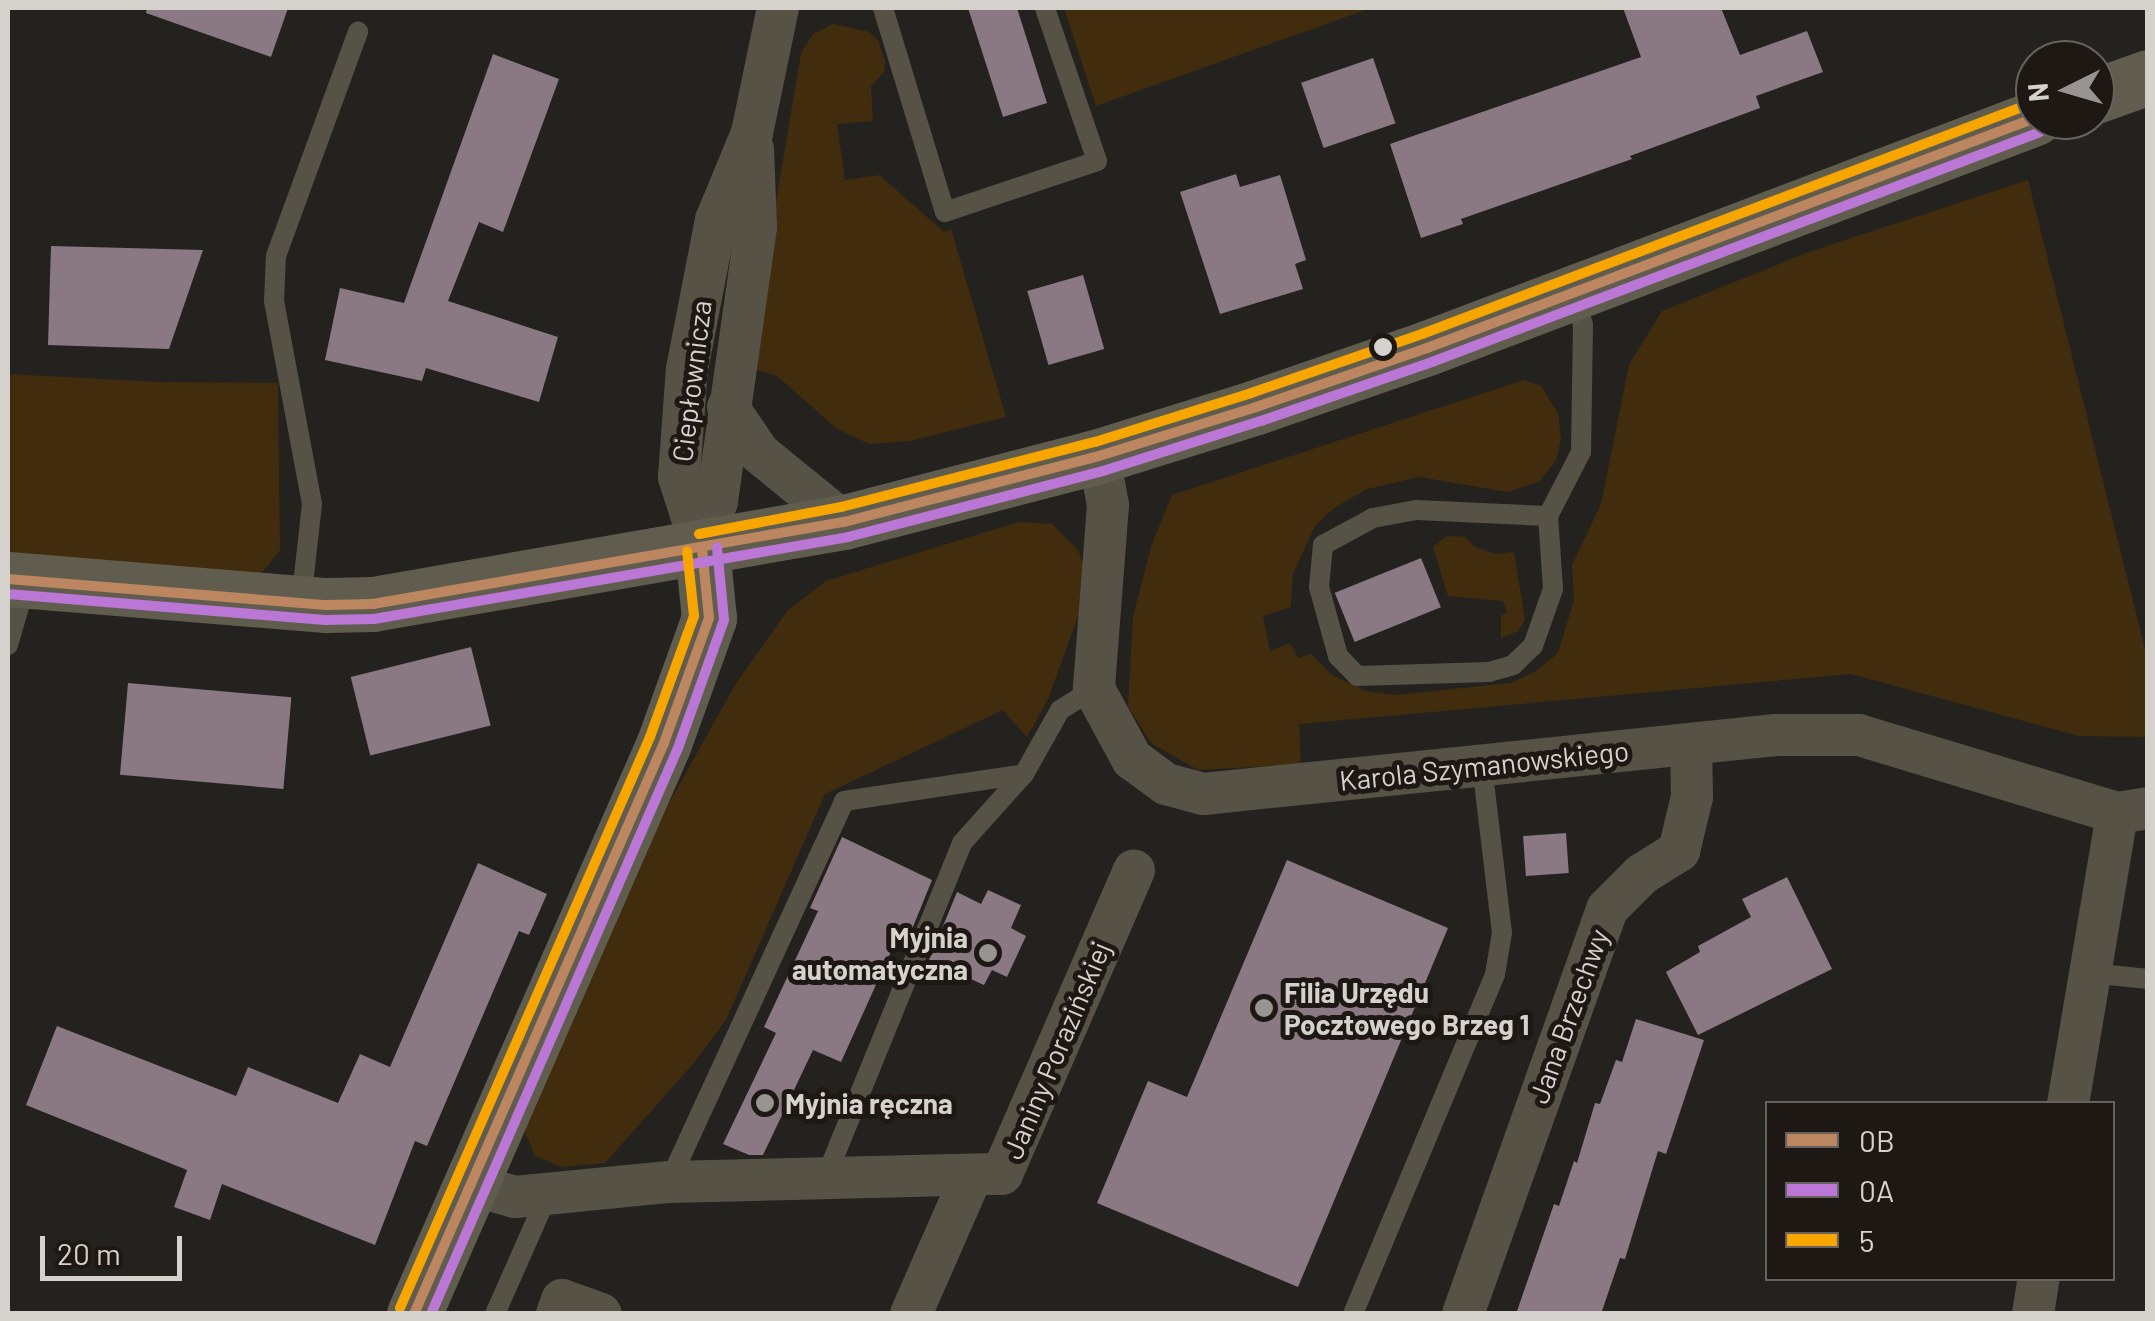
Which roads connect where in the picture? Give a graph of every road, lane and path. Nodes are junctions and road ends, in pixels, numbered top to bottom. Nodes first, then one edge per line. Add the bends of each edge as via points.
1 (778, 8) edge
2 (877, 8) edge
3 (1045, 8) edge
4 (358, 32) dead end
5 (2148, 77) edge
6 (2115, 89) edge
7 (2015, 125) edge
8 (752, 133) junction
9 (1573, 290) junction
10 (728, 407) junction
11 (1099, 456) junction
12 (1548, 516) junction
13 (844, 522) junction
14 (702, 549) junction
15 (17, 580) edge
16 (301, 604) junction
17 (8, 645) edge
18 (1094, 689) junction
19 (1692, 744) junction
20 (1482, 765) junction
21 (1024, 774) junction
22 (2132, 810) edge
23 (1134, 870) dead end
24 (2091, 973) junction
25 (2148, 979) edge
26 (2069, 1101) edge
27 (971, 1177) junction
28 (824, 1181) junction
29 (669, 1182) junction
30 (470, 1184) junction
31 (548, 1194) junction
32 (2038, 1281) edge
33 (414, 1314) edge
34 (495, 1314) edge
35 (557, 1314) edge
36 (601, 1314) edge
37 (911, 1314) edge
38 (1353, 1314) edge
39 (1464, 1314) edge
40 (2032, 1314) edge

1 - 8 street, Ciepłownicza
2 - 3 lane via 945,212 1097,162
4 - 16 lane via 276,256 274,302 312,504
5 - 6 street
7 - 9 street
8 - 10 street, Ciepłownicza via 756,226
8 - 14 street, Ciepłownicza via 716,220 687,369 679,478
9 - 11 street via 1410,354
9 - 12 lane via 1583,325 1581,452
10 - 13 street, Ciepłownicza via 759,453
10 - 14 street, Ciepłownicza via 717,501
11 - 13 street
11 - 18 street via 1108,505
12 - 12 lane via 1416,510 1374,518 1322,546 1319,586 1338,656 1357,676 1489,672 1513,665 1534,646 1553,589
13 - 14 street
14 - 16 street via 373,604
14 - 30 street via 709,618 664,742
15 - 16 street
15 - 17 lane
18 - 20 street, Karola Szymanowskiego via 1132,759 1166,784 1204,794
18 - 21 lane via 1060,710
19 - 20 street, Karola Szymanowskiego
19 - 22 street, Karola Szymanowskiego via 1859,735
19 - 39 street, Jana Brzechwy via 1692,796 1679,850 1607,909
20 - 38 lane via 1502,932 1494,974
21 - 28 lane via 962,843
21 - 29 lane via 844,801
22 - 24 street
23 - 27 street, Janiny Porazińskiej via 1002,1174
24 - 25 lane
24 - 26 street
27 - 28 street
27 - 37 street, Janiny Porazińskiej
28 - 29 street
29 - 31 street
30 - 31 street via 515,1196
30 - 33 street
31 - 34 lane
32 - 40 street
35 - 36 street via 562,1300

